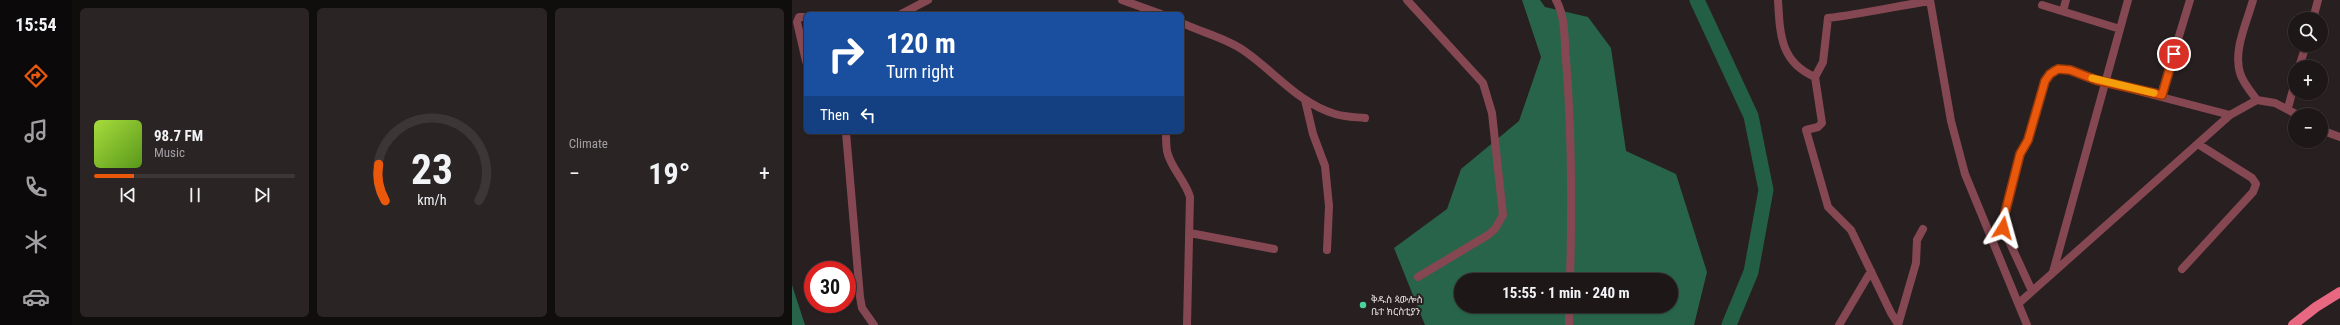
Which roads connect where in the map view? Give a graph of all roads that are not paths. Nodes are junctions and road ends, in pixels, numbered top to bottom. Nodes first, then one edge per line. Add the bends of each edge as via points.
1 (928, 0) edge
2 (1122, 0) edge
3 (1407, 0) edge
4 (1556, 0) edge
5 (1778, 0) edge
6 (1930, 0) edge
7 (2066, 0) edge
8 (2128, 0) edge
9 (2190, 0) edge
10 (2253, 0) edge
11 (2318, 0) edge
12 (2042, 4) dead end
13 (2064, 11) junction
14 (905, 12) edge
15 (1155, 12) edge
16 (2315, 12) edge
17 (804, 17) edge
18 (1184, 24) edge
19 (2120, 29) junction
20 (804, 53) edge
21 (1815, 77) junction
22 (2106, 82) junction
23 (2162, 95) junction
24 (1305, 100) junction
25 (2257, 100) junction
26 (2290, 100) edge
27 (2288, 108) joint
28 (2230, 115) junction
29 (1365, 118) dead end
30 (2328, 133) edge
31 (841, 134) edge
32 (846, 134) edge
33 (1166, 134) edge
34 (2340, 137) edge
35 (847, 143) junction
36 (2198, 144) junction
37 (1923, 229) dead end
38 (1190, 233) junction
39 (1274, 249) dead end
40 (1327, 250) dead end
41 (2182, 269) dead end
42 (1871, 271) junction
43 (2053, 272) junction
44 (1570, 273) edge
45 (1418, 277) dead end
46 (2032, 291) junction
47 (2340, 292) edge
48 (2019, 303) junction
49 (1569, 313) edge
50 (1898, 324) edge
51 (874, 325) edge
52 (1187, 325) edge
53 (1569, 325) edge
54 (1838, 325) edge
55 (2027, 325) edge
56 (2293, 325) edge

1 - 14 street
2 - 15 street
3 - 45 street via 1483,82 1492,113 1503,215 1488,235
4 - 44 street via 1562,12 1569,97
5 - 21 street via 1782,44 1803,72
6 - 21 street via 1872,13 1828,18 1823,62
6 - 48 street via 1951,121 1965,174
7 - 13 street
8 - 19 street
9 - 23 street
10 - 25 street via 2239,49 2238,62 2240,74
11 - 16 street
12 - 13 street
13 - 19 street
17 - 20 street via 799,16 797,25
18 - 24 street via 1242,49
19 - 22 street
21 - 42 street via 1822,123 1818,127 1806,129 1808,138 1828,207 1851,230
22 - 23 street
22 - 43 street
22 - 46 street via 2064,69 2054,70 2045,81 2028,140 2020,154 2003,228
23 - 28 street
24 - 29 street via 1336,115
24 - 40 street via 1313,134 1325,166 1329,206
25 - 27 street
25 - 28 street
26 - 27 street
28 - 36 street
30 - 34 street
31 - 35 street
32 - 35 street
33 - 38 street via 1167,151 1171,162 1186,184 1190,197
35 - 51 street via 860,297 862,308
36 - 41 street via 2252,178 2256,184 2253,192
36 - 43 street
37 - 50 street via 1917,240 1916,263
38 - 39 street
38 - 52 street
42 - 50 street
42 - 54 street
43 - 46 street
46 - 48 street
47 - 56 main road
48 - 55 street
49 - 53 street

